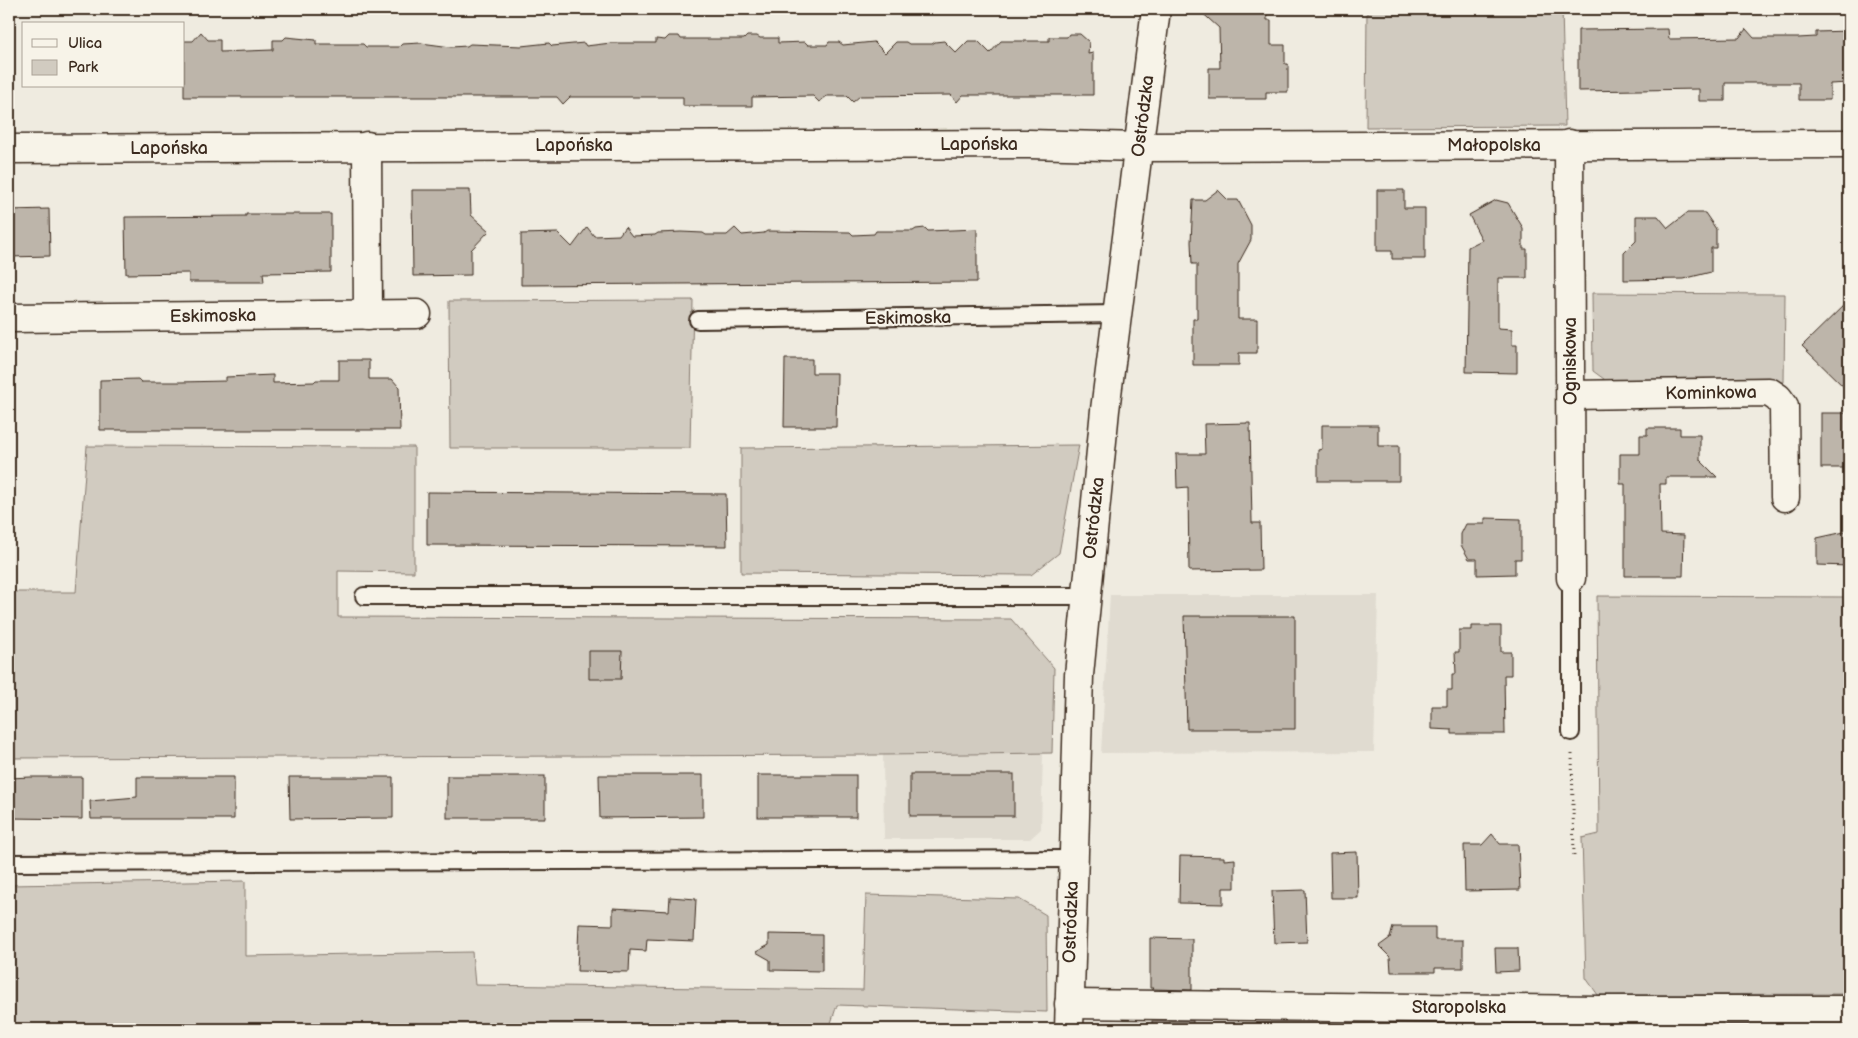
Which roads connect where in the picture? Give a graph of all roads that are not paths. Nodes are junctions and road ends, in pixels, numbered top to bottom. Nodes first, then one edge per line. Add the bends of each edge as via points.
1 (1156, 9) edge
2 (1569, 144) junction
3 (1849, 144) edge
4 (366, 146) junction
5 (1139, 147) junction
6 (9, 149) edge
7 (417, 314) dead end
8 (1118, 314) junction
9 (368, 315) junction
10 (9, 318) edge
11 (698, 320) dead end
12 (1570, 395) junction
13 (1785, 497) dead end
14 (1571, 578) joint
15 (364, 596) dead end
16 (1087, 596) junction
17 (1571, 732) road end
18 (1073, 859) junction
19 (9, 863) edge
20 (1849, 1010) edge
21 (1069, 1016) edge

1 - 5 street, Ostródzka
2 - 3 street, Małopolska
2 - 5 street, Małopolska
2 - 12 street, Ogniskowa
4 - 5 street, Lapońska via 1038,144
4 - 6 street, Lapońska
4 - 9 street
5 - 8 street, Ostródzka
7 - 9 street, Eskimoska
8 - 11 lane, Eskimoska
8 - 16 street, Ostródzka
9 - 10 street, Eskimoska
12 - 13 street, Kominkowa via 1768,392 1784,406
12 - 14 street, Ogniskowa
14 - 17 lane
15 - 16 lane
16 - 18 street, Ostródzka via 1079,675
18 - 19 lane
18 - 21 street, Ostródzka
20 - 21 street, Staropolska

